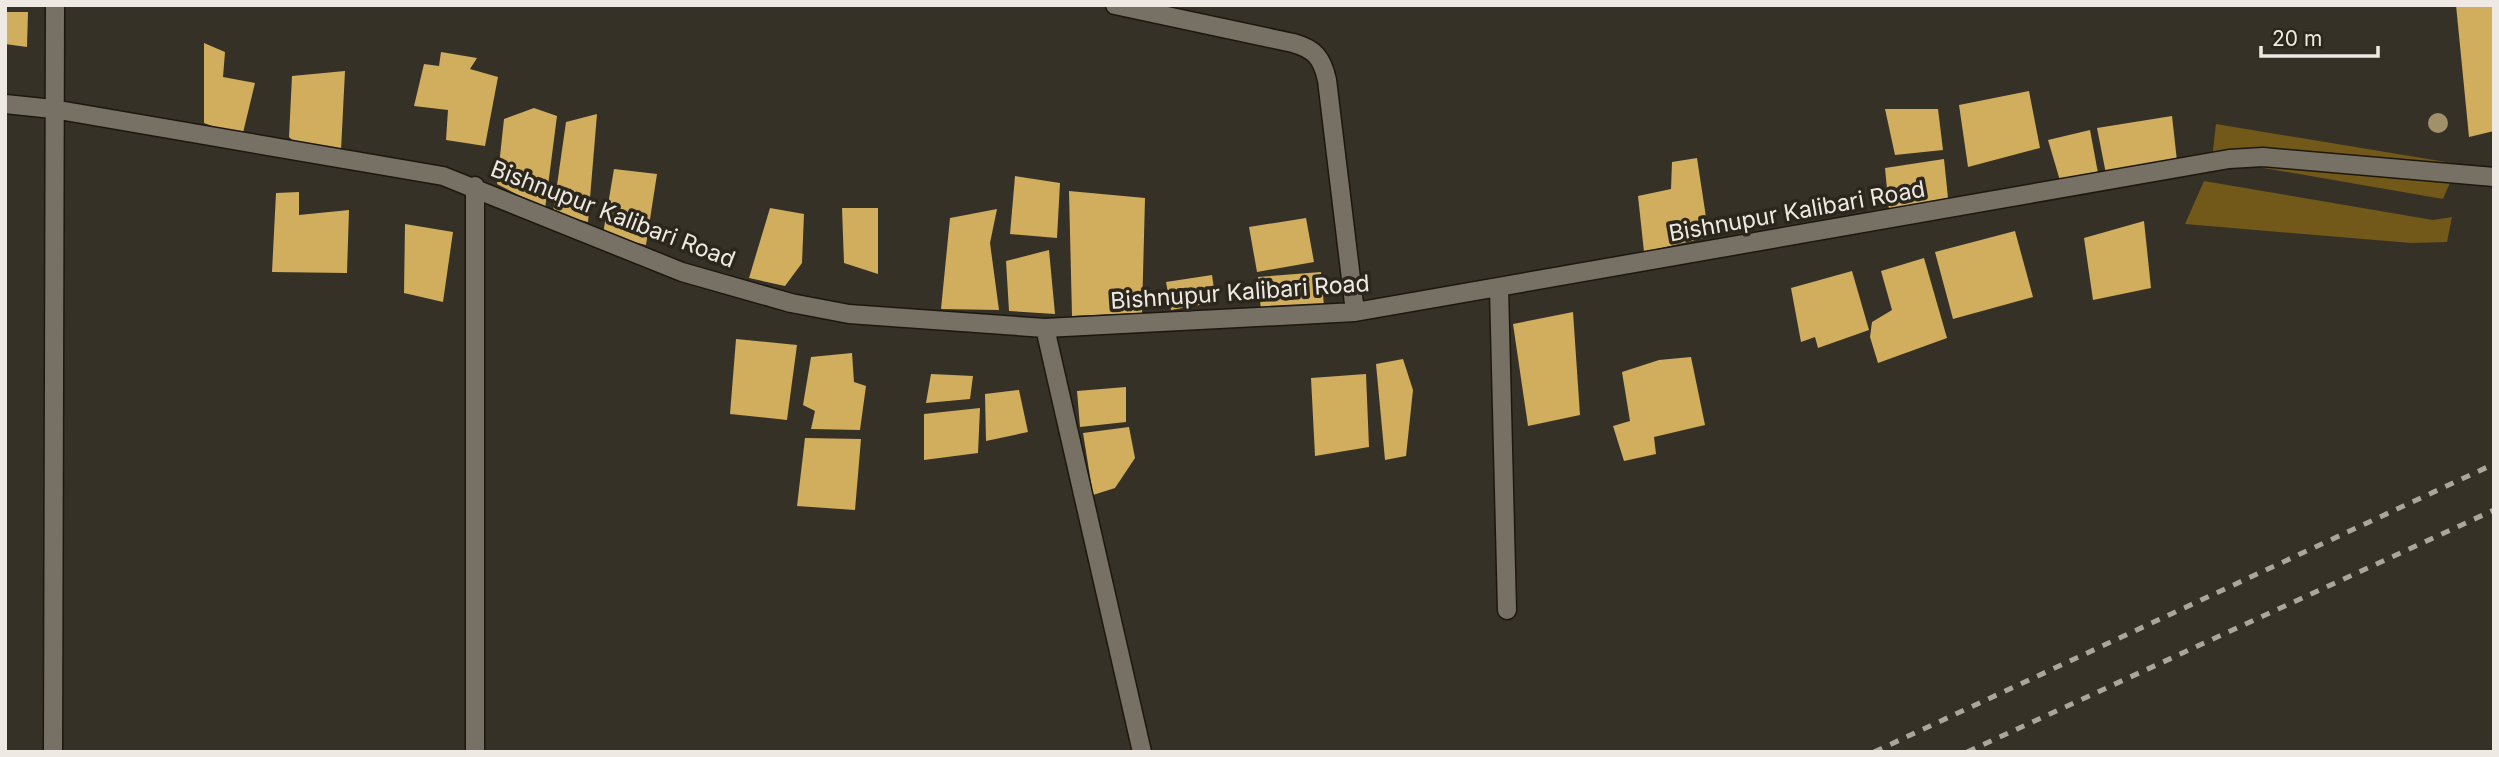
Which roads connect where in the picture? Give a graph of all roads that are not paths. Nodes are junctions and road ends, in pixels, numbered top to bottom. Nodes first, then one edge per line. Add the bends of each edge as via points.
1 (55, 5) edge
2 (1115, 5) edge
3 (5, 104) edge
4 (53, 109) junction
5 (2494, 177) edge
6 (475, 186) junction
7 (1499, 288) junction
8 (1355, 312) junction
9 (1045, 328) junction
10 (1507, 610) dead end
11 (53, 752) edge
12 (475, 752) edge
13 (1142, 752) edge

1 - 4 street
2 - 8 street via 1293,43 1315,52 1327,80
3 - 4 street, Bishnupur Kalibari Road
4 - 6 street, Bishnupur Kalibari Road via 418,171
4 - 11 street
5 - 7 street, Bishnupur Kalibari Road via 2263,157 2229,159
6 - 9 street, Bishnupur Kalibari Road via 682,272 791,303 849,314
6 - 12 street
7 - 8 street, Bishnupur Kalibari Road
7 - 10 street
8 - 9 street, Bishnupur Kalibari Road
9 - 13 street

